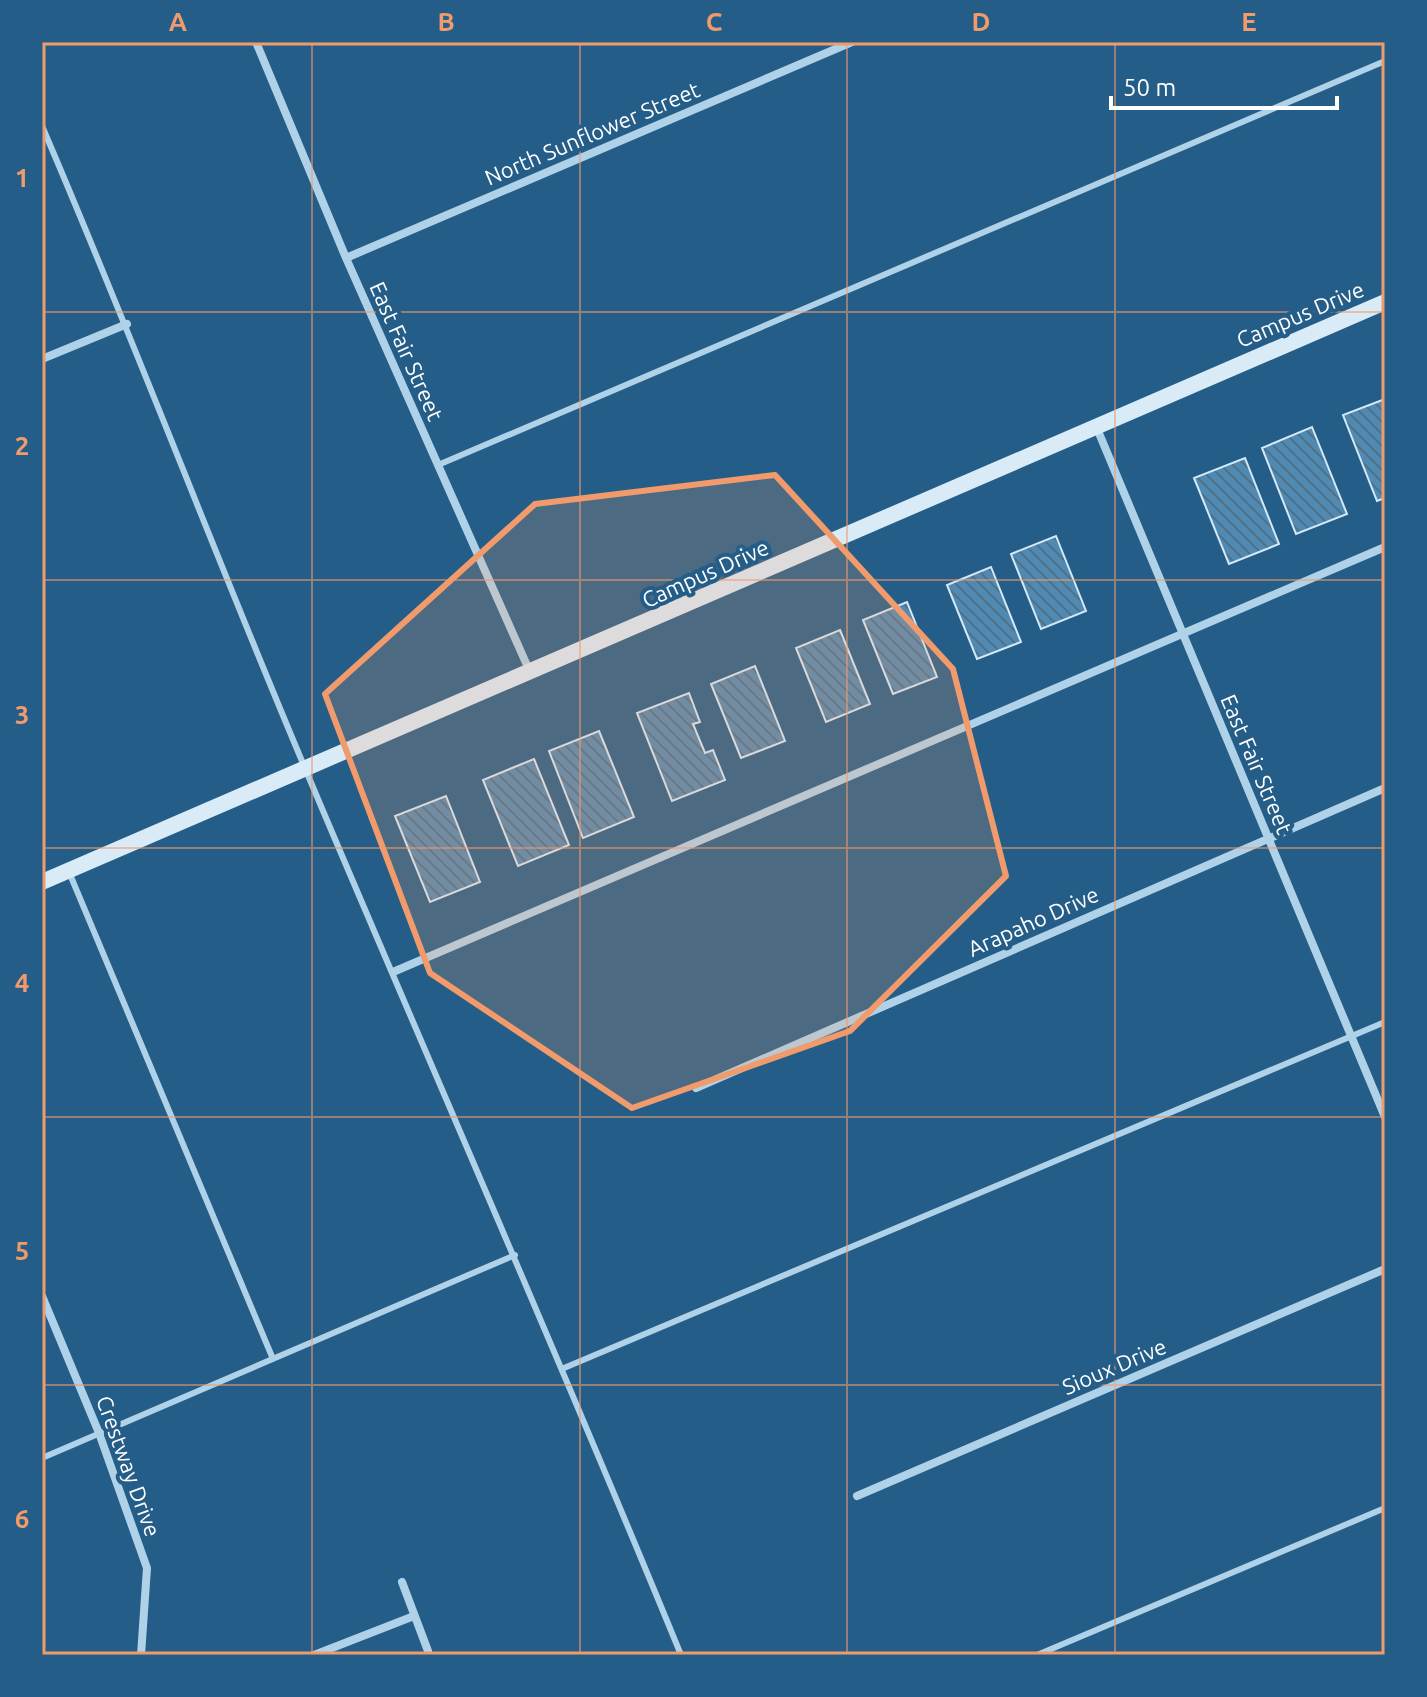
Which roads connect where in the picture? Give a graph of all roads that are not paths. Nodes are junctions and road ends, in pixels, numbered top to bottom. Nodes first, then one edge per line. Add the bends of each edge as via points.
1 (256, 42) edge
2 (852, 42) edge
3 (1385, 61) edge
4 (42, 126) edge
5 (346, 258) junction
6 (1385, 302) edge
7 (127, 324) junction
8 (42, 359) edge
9 (1096, 426) junction
10 (438, 465) junction
11 (1385, 547) edge
12 (1182, 631) junction
13 (530, 673) junction
14 (305, 769) junction
15 (1385, 788) edge
16 (1268, 838) junction
17 (68, 871) junction
18 (42, 882) edge
19 (393, 972) junction
20 (1385, 1022) edge
21 (1352, 1037) junction
22 (696, 1088) dead end
23 (1385, 1117) edge
24 (515, 1255) junction
25 (1385, 1269) edge
26 (42, 1296) edge
27 (273, 1359) junction
28 (564, 1368) junction
29 (99, 1433) junction
30 (42, 1458) edge
31 (857, 1496) dead end
32 (1385, 1508) edge
33 (402, 1582) dead end
34 (414, 1616) junction
35 (428, 1651) dead end
36 (141, 1655) edge
37 (314, 1655) edge
38 (681, 1655) edge
39 (1037, 1655) edge

1 - 5 street, East Fair Street
2 - 5 street, North Sunflower Street
3 - 10 lane
4 - 7 lane
5 - 10 street, East Fair Street
6 - 9 main road, Campus Drive
7 - 8 street
7 - 14 lane
9 - 12 street, East Fair Street
9 - 13 main road, Campus Drive
10 - 13 street, East Fair Street
11 - 12 street
12 - 16 street, East Fair Street
12 - 19 street
13 - 14 main road, Campus Drive
14 - 17 main road, Campus Drive
14 - 19 lane
15 - 16 street, Arapaho Drive
16 - 21 street, East Fair Street
16 - 22 street, Arapaho Drive
17 - 18 main road, Campus Drive
17 - 27 lane
19 - 24 lane
20 - 21 lane
21 - 23 street, East Fair Street
21 - 28 lane
24 - 27 lane
24 - 28 lane
25 - 31 street, Sioux Drive
26 - 29 street, Crestway Drive
27 - 29 lane
28 - 38 lane
29 - 30 lane
29 - 36 street, Crestway Drive via 147,1568
32 - 39 lane
33 - 34 street
34 - 35 street
34 - 37 street

